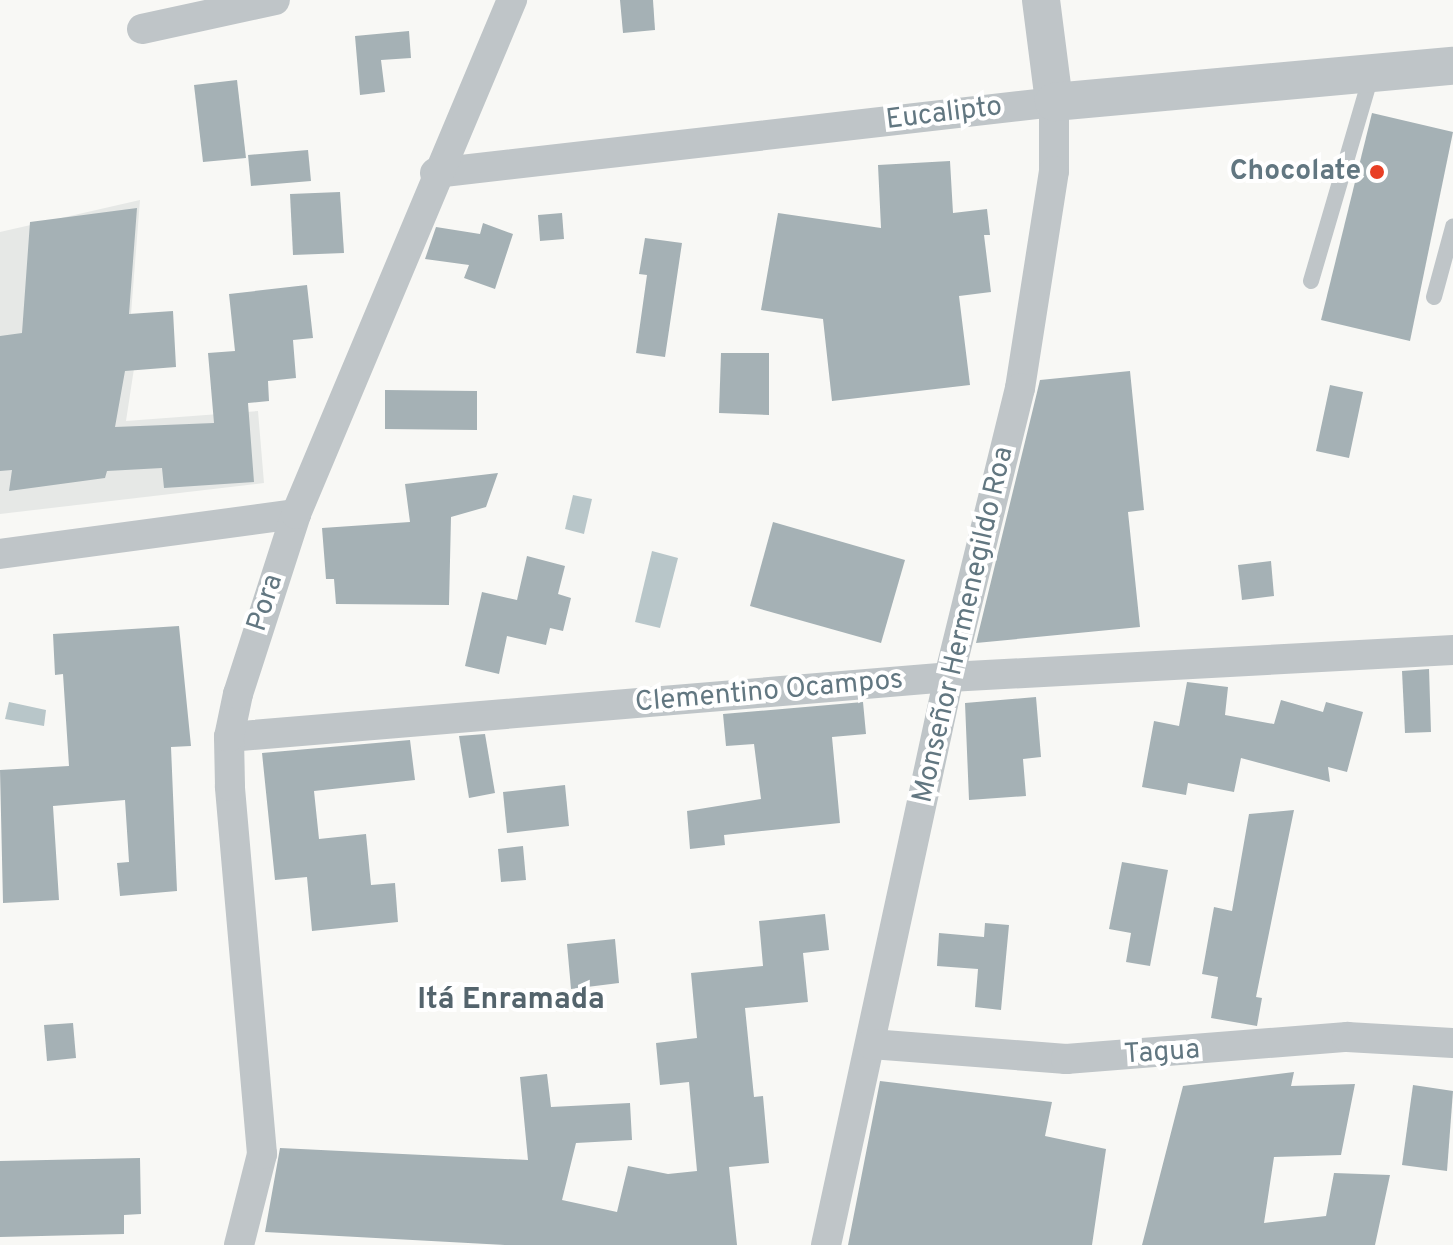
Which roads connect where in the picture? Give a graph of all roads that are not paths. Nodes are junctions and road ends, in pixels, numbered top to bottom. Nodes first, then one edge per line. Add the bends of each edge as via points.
1 (275, 0) edge
2 (512, 0) edge
3 (1041, 0) edge
4 (142, 29) dead end
5 (1453, 66) edge
6 (1372, 73) junction
7 (1054, 102) junction
8 (435, 173) junction
9 (1453, 227) edge
10 (1311, 281) dead end
11 (1434, 297) dead end
12 (296, 514) junction
13 (0, 554) edge
14 (1453, 650) edge
15 (949, 677) junction
16 (229, 737) junction
17 (1453, 1043) edge
18 (871, 1044) junction
19 (239, 1245) edge
20 (826, 1245) edge

1 - 4 street
2 - 8 street, Pora
3 - 7 street, Monseñor Hermenegildo Roa
5 - 6 street, Eucalipto
6 - 7 street, Eucalipto
6 - 10 lane
7 - 8 street, Eucalipto
7 - 15 street, Monseñor Hermenegildo Roa via 1054,171 1020,388
8 - 12 street, Pora
9 - 11 lane
12 - 13 street
12 - 16 street, Pora via 258,621
14 - 15 street, Clementino Ocampos
15 - 16 street, Clementino Ocampos
15 - 18 street, Monseñor Hermenegildo Roa
16 - 19 street, Pora via 262,1100 262,1154
17 - 18 street, Tagua via 1347,1037 1066,1059
18 - 20 street, Monseñor Hermenegildo Roa

